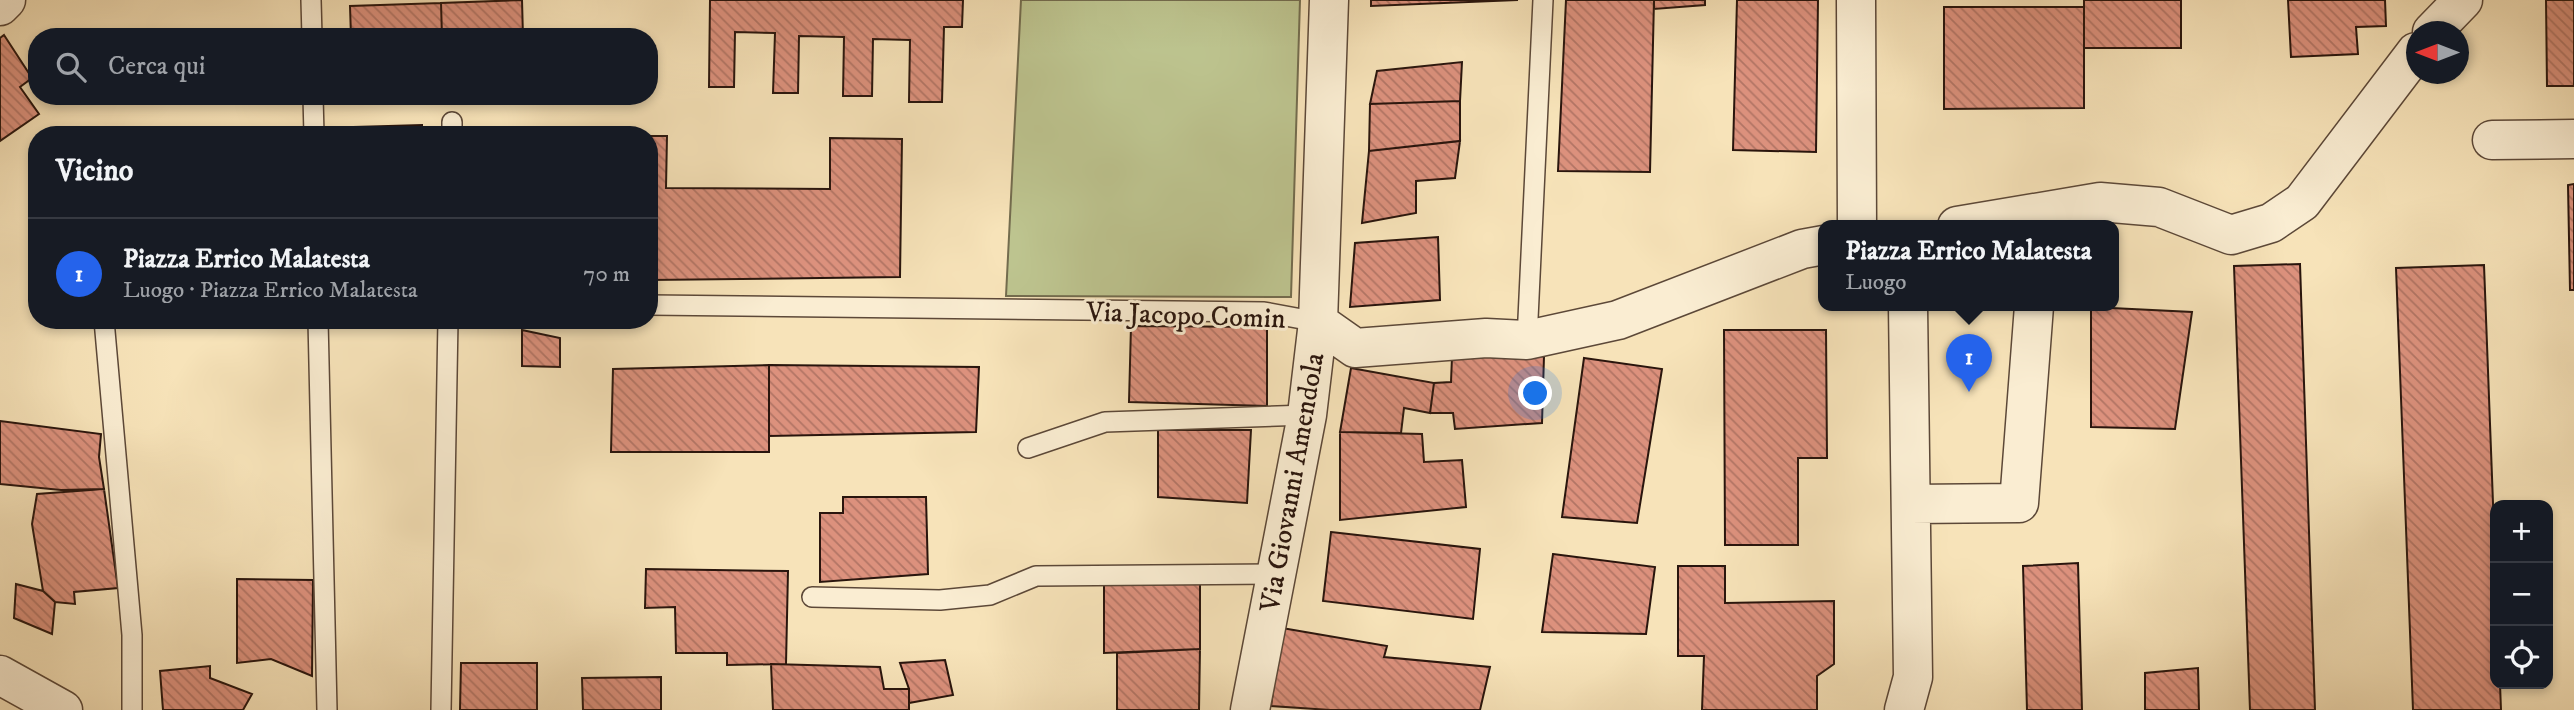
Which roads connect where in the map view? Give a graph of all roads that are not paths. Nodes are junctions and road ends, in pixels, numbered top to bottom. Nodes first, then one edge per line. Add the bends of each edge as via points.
1 (6, 0) edge
2 (311, 0) edge
3 (1329, 0) edge
4 (1543, 0) edge
5 (1856, 0) edge
6 (2463, 0) edge
7 (0, 5) edge
8 (2443, 21) edge
9 (312, 28) edge
10 (2406, 66) edge
11 (313, 105) edge
12 (314, 126) edge
13 (2574, 139) edge
14 (2492, 140) dead end
15 (2040, 219) edge
16 (1857, 220) edge
17 (1818, 246) edge
18 (658, 305) edge
19 (1908, 311) edge
20 (2034, 311) edge
21 (1318, 322) junction
22 (105, 329) edge
23 (318, 329) edge
24 (448, 329) edge
25 (1527, 340) junction
26 (1307, 415) junction
27 (1028, 448) dead end
28 (1911, 504) junction
29 (1277, 574) junction
30 (812, 597) dead end
31 (0, 674) edge
32 (63, 710) edge
33 (132, 710) edge
34 (327, 710) edge
35 (441, 710) edge
36 (1250, 710) edge
37 (1904, 710) edge

1 - 7 street
2 - 9 lane
3 - 21 street, Via Giovanni Amendola
4 - 25 lane
5 - 16 street
6 - 8 street
10 - 15 street via 2302,202 2270,223 2231,235 2159,207 2100,202
11 - 12 lane
13 - 14 street
17 - 25 street, Via Jacopo Comin via 1618,320
18 - 21 lane, Via Jacopo Comin via 1264,312
19 - 28 street
20 - 28 street via 2019,503
21 - 25 street, Via Jacopo Comin via 1355,348 1486,338
21 - 26 street, Via Giovanni Amendola
22 - 33 lane via 132,635
23 - 34 lane
24 - 35 lane
26 - 27 lane via 1105,422
26 - 29 street, Via Giovanni Amendola
28 - 37 street via 1913,677
29 - 30 lane via 1036,576 990,595
29 - 36 street, Via Giovanni Amendola
31 - 32 street

